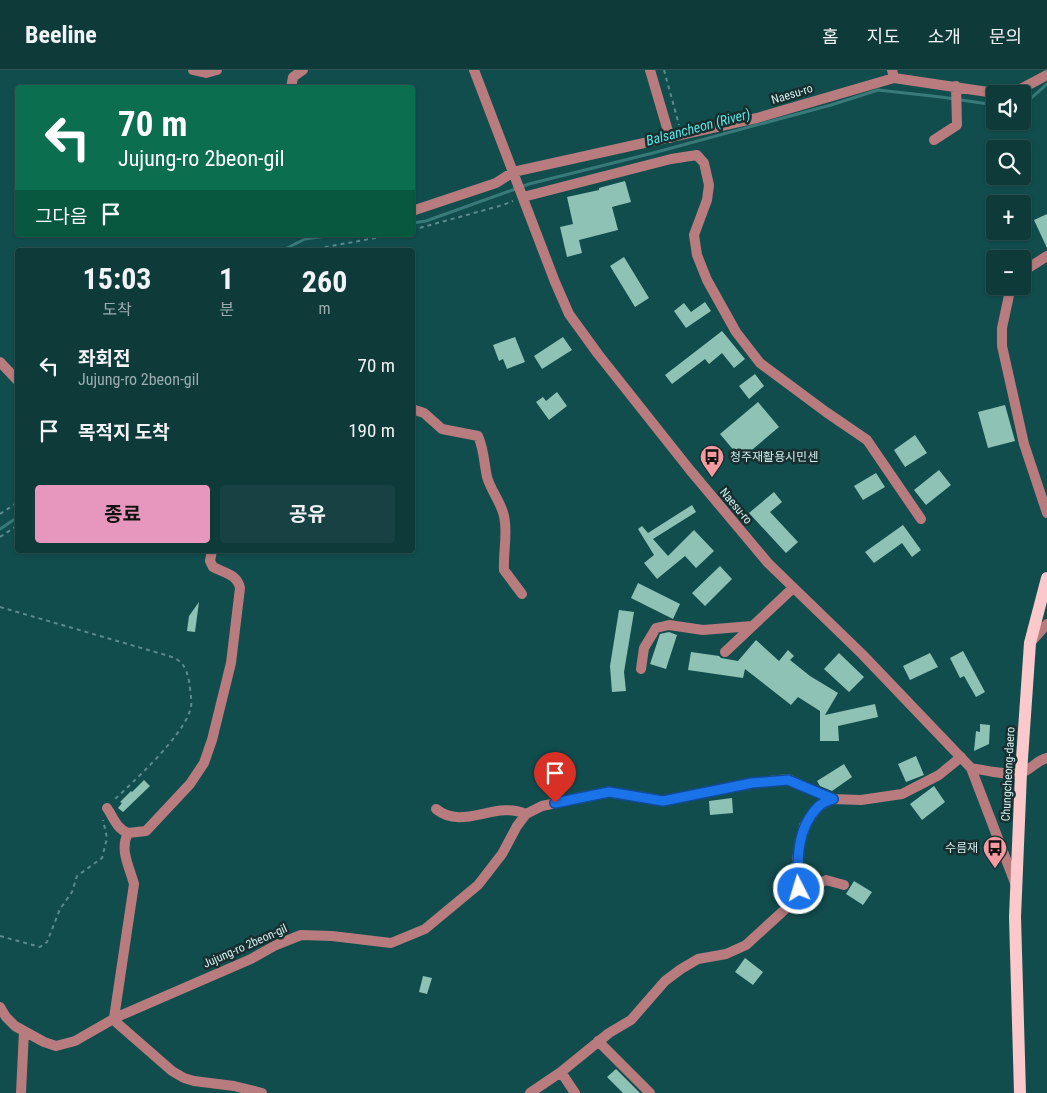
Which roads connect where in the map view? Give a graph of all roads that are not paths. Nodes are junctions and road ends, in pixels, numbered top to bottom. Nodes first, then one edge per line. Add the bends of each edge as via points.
1 (193, 70) edge
2 (217, 70) edge
3 (303, 70) edge
4 (474, 70) edge
5 (650, 70) edge
6 (893, 74) edge
7 (1047, 76) edge
8 (292, 85) edge
9 (957, 89) junction
10 (670, 138) junction
11 (934, 140) dead end
12 (514, 174) junction
13 (522, 195) junction
14 (415, 210) edge
15 (1047, 256) edge
16 (1031, 266) edge
17 (1009, 295) edge
18 (0, 362) edge
19 (15, 378) edge
20 (415, 410) edge
21 (1047, 513) edge
22 (921, 519) dead end
23 (211, 553) edge
24 (1047, 578) edge
25 (793, 588) junction
26 (522, 594) dead end
27 (1047, 624) edge
28 (752, 626) junction
29 (1030, 643) junction
30 (725, 652) dead end
31 (641, 669) dead end
32 (961, 757) junction
33 (1047, 758) edge
34 (971, 768) junction
35 (1021, 773) junction
36 (833, 799) junction
37 (108, 808) road end
38 (436, 809) dead end
39 (526, 814) junction
40 (128, 833) junction
41 (844, 885) dead end
42 (1016, 886) junction
43 (797, 893) junction
44 (0, 1007) edge
45 (114, 1018) junction
46 (24, 1031) junction
47 (598, 1041) junction
48 (561, 1072) junction
49 (21, 1093) edge
50 (262, 1093) edge
51 (530, 1093) edge
52 (575, 1093) edge
53 (650, 1093) edge
54 (1020, 1093) edge

1 - 2 street via 206,73
3 - 8 street via 293,77
4 - 12 street
5 - 10 street
6 - 9 street
6 - 10 street, Naesu-ro via 757,118
7 - 9 street via 1017,91
9 - 11 street via 957,125
10 - 12 street, Naesu-ro
12 - 13 street, Naesu-ro
12 - 14 street, Naesu-ro
13 - 22 street via 671,159 700,157 709,185 694,235 697,255 736,332 760,363 868,440
13 - 25 street, Naesu-ro via 569,314 690,470
15 - 16 street
17 - 21 street via 1002,346 1024,444
18 - 19 street
20 - 26 street via 424,413 442,429 478,436 483,446 489,484 504,515 504,570
23 - 40 street via 213,567 233,576 240,588 231,664 212,740 198,774 151,826
24 - 29 main road, Chungcheong-daero
25 - 28 street
25 - 32 street, Naesu-ro
27 - 29 street
28 - 30 street
28 - 31 street via 703,630 668,625 656,628 644,648
29 - 35 main road, Chungcheong-daero
32 - 34 street, Naesu-ro
32 - 36 street via 939,776 902,794 861,800
33 - 35 street
34 - 35 street
34 - 42 street
35 - 42 main road, Chungcheong-daero
36 - 39 street via 788,780 752,783 663,801 609,792 542,806
36 - 43 street via 819,806 804,826 797,859
37 - 40 street via 117,825
38 - 39 street via 444,816 459,818 506,810
39 - 45 street, Jujung-ro 2beon-gil via 502,854 478,885 425,930 391,943 301,935
40 - 45 street via 124,843 134,884
41 - 43 street via 826,880
42 - 54 main road, Chungcheong-daero
43 - 47 street via 792,903 746,945 726,954 698,959 681,969 665,981 631,1020
44 - 46 street, Jujung-ro 2beon-gil via 6,1017
45 - 46 street, Jujung-ro 2beon-gil via 75,1040 56,1046
45 - 50 street via 184,1078
46 - 49 street
47 - 48 street
47 - 53 street
48 - 51 street
48 - 52 street

